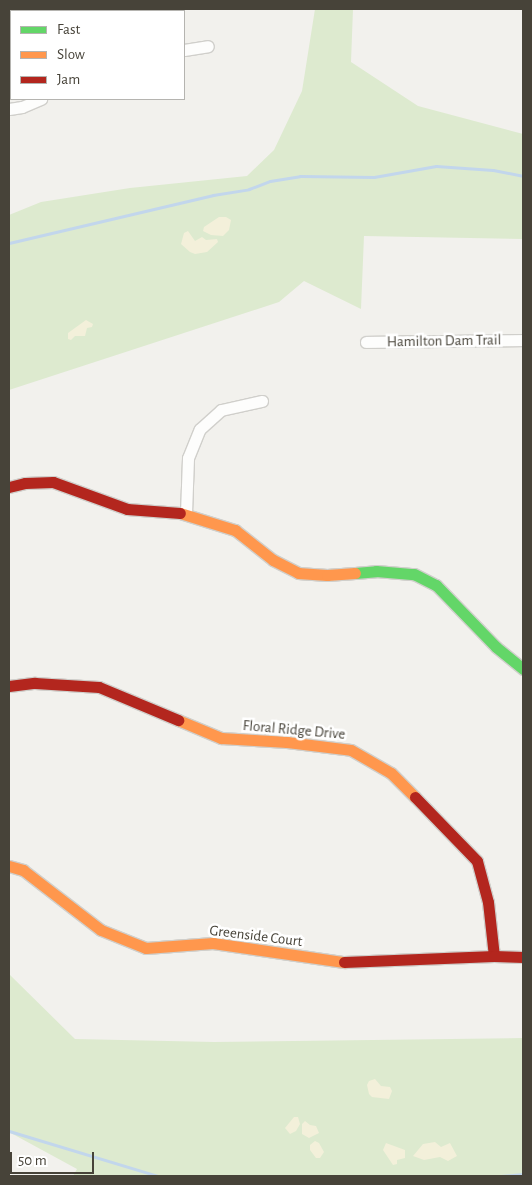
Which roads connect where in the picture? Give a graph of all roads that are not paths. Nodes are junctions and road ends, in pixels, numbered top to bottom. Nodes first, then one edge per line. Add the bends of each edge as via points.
1 (208, 46) dead end
2 (185, 50) edge
3 (39, 100) edge
4 (9, 109) edge
5 (523, 340) edge
6 (366, 342) dead end
7 (262, 401) dead end
8 (9, 487) edge
9 (186, 513) junction
10 (523, 669) edge
11 (9, 686) edge
12 (9, 866) edge
13 (494, 956) junction
14 (523, 957) edge

1 - 2 street
3 - 4 street
5 - 6 street, Hamilton Dam Trail
7 - 9 street via 221,410 200,430 188,458
8 - 9 street via 53,482 127,509
9 - 10 street via 235,530 273,560 298,573 328,575 376,571 414,574 436,585
11 - 13 street, Floral Ridge Drive via 35,683 98,687 221,738 351,750 391,773 477,861 488,902
12 - 13 street, Greenside Court via 23,870 101,930 146,948 212,943 353,963
13 - 14 street, Greenside Court

